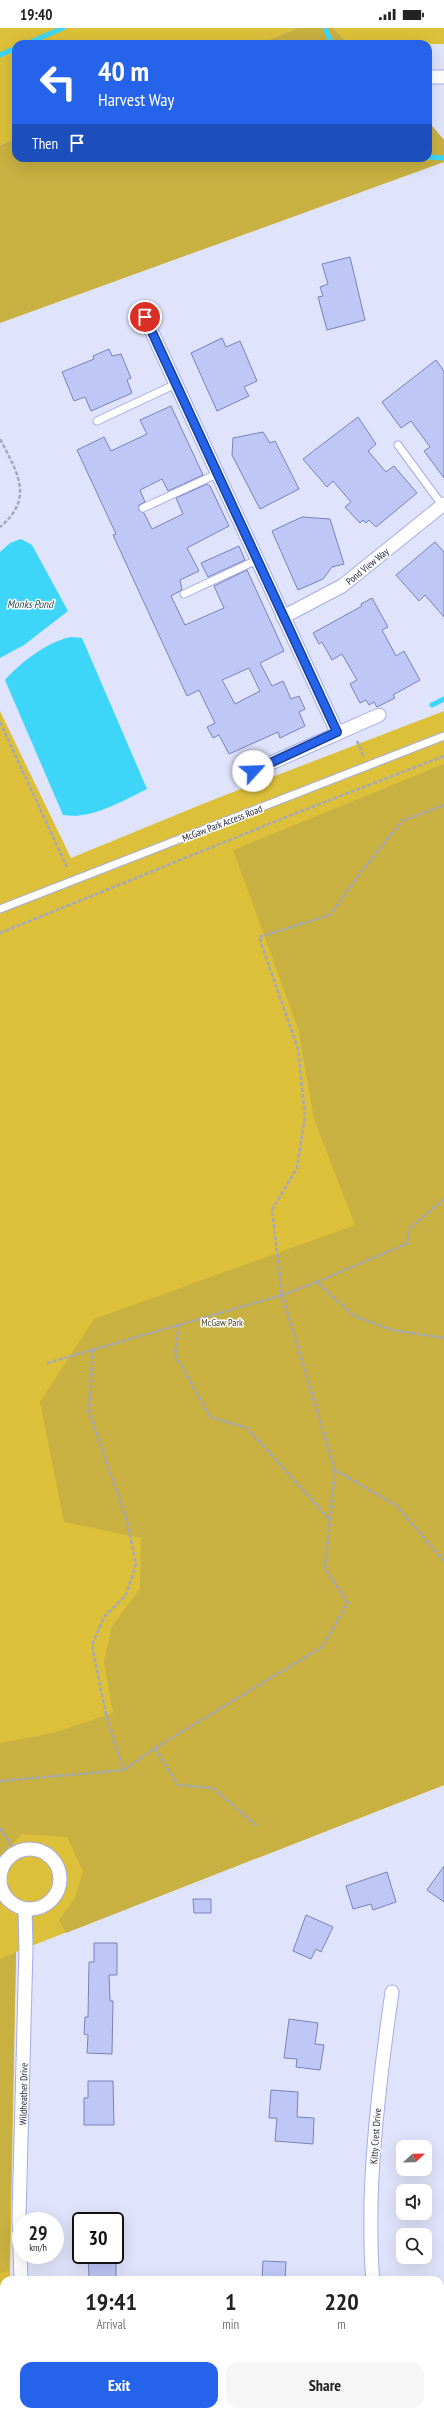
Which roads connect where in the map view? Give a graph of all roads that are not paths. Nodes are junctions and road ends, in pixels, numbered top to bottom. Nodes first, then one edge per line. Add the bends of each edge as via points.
1 (145, 317) dead end
2 (176, 384) junction
3 (97, 421) dead end
4 (398, 445) dead end
5 (217, 474) junction
6 (443, 505) edge
7 (143, 508) dead end
8 (257, 560) junction
9 (184, 594) dead end
10 (283, 617) junction
11 (379, 715) dead end
12 (337, 732) junction
13 (444, 736) edge
14 (253, 771) dead end
15 (0, 909) edge
16 (0, 1883) edge
17 (25, 1909) junction
18 (392, 1992) dead end
19 (21, 2276) edge
20 (372, 2276) edge

1 - 2 street
2 - 3 lane
2 - 5 street
4 - 6 lane
5 - 7 lane
5 - 8 street
6 - 10 street, Pond View Way via 342,586
8 - 9 lane
8 - 10 street
10 - 12 street
11 - 12 street
12 - 14 street
13 - 15 lane, McGaw Park Access Road
16 - 17 street via 8,1900
16 - 17 street via 3,1865 16,1852 31,1849 54,1860 61,1880 56,1895 45,1906
17 - 19 street, Wildheather Drive
18 - 20 street, Kitty Crest Drive via 378,2086 372,2178 370,2258

